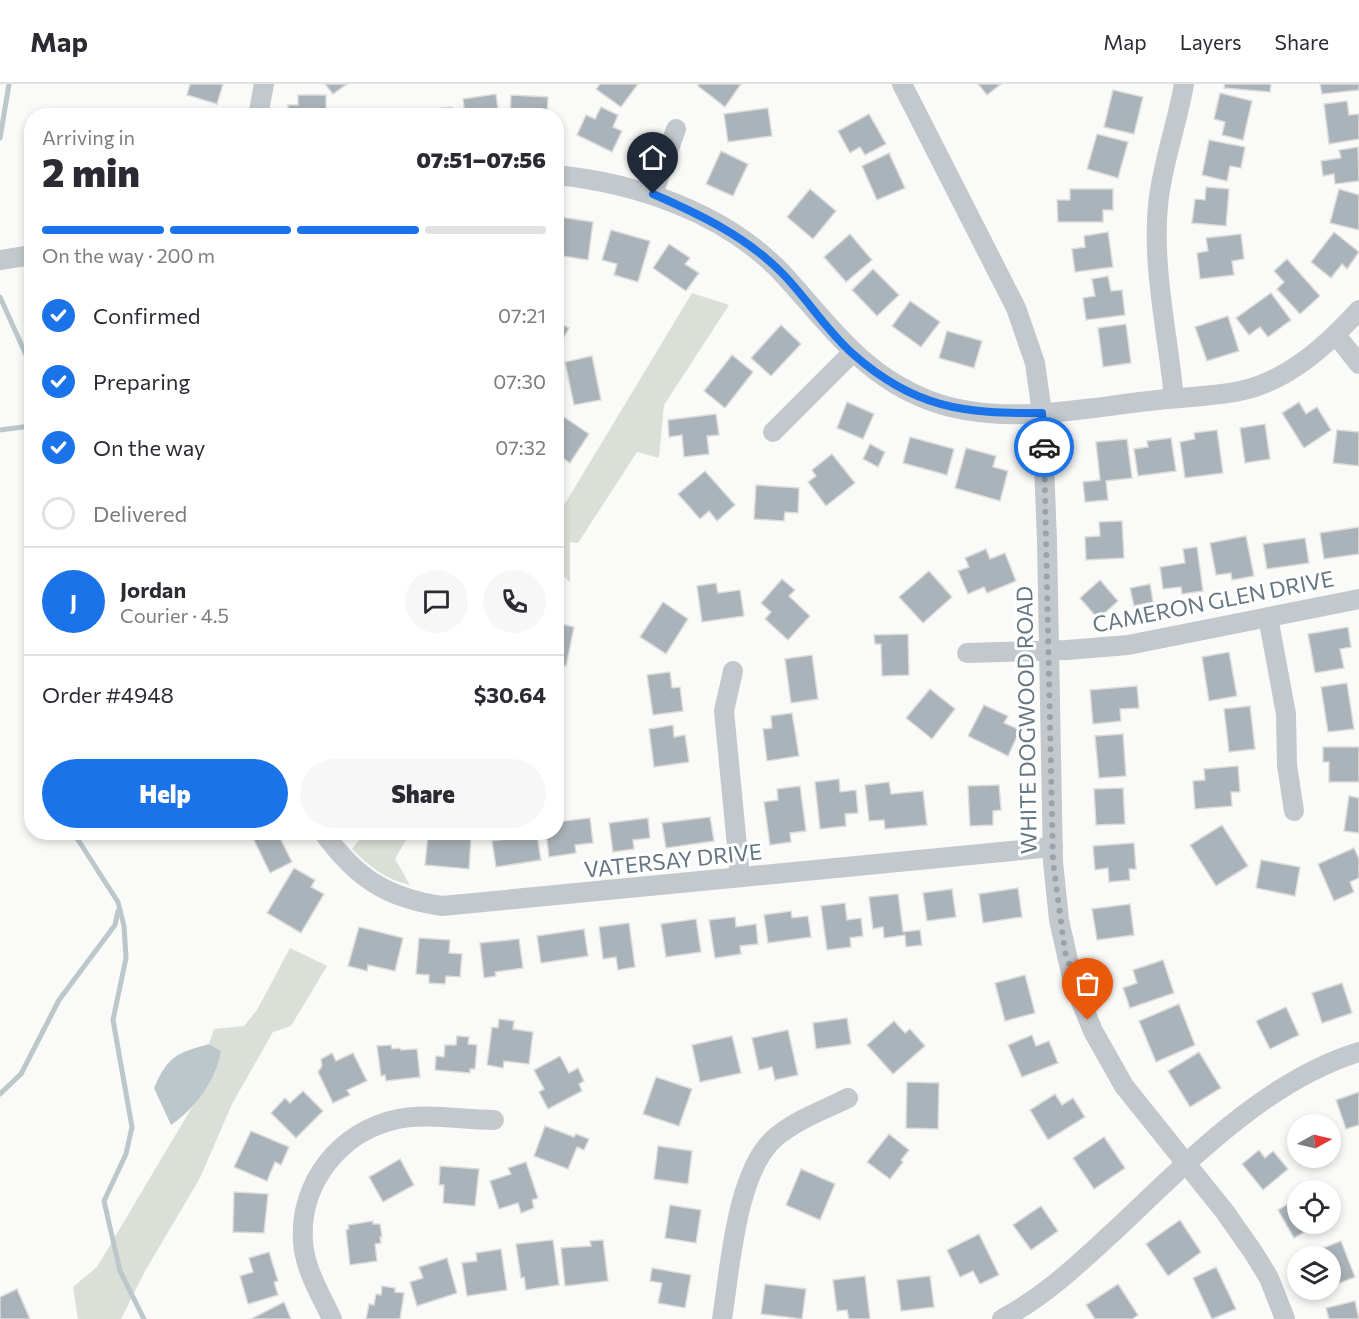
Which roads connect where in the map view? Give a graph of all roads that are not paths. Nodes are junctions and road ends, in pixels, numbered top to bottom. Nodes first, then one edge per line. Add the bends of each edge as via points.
1 (264, 84) edge
2 (902, 84) edge
3 (1184, 84) edge
4 (260, 108) edge
5 (675, 129) dead end
6 (564, 176) edge
7 (653, 194) junction
8 (24, 256) edge
9 (0, 260) edge
10 (1359, 310) edge
11 (1336, 336) junction
12 (852, 353) junction
13 (1359, 364) edge
14 (1174, 398) junction
15 (1042, 413) junction
16 (773, 432) dead end
17 (1359, 599) edge
18 (1268, 617) junction
19 (1048, 651) junction
20 (967, 653) dead end
21 (733, 671) dead end
22 (1294, 811) dead end
23 (329, 840) edge
24 (1053, 847) junction
25 (740, 877) junction
26 (1359, 1052) edge
27 (848, 1098) dead end
28 (494, 1120) dead end
29 (1187, 1163) junction
30 (333, 1319) edge
31 (722, 1319) edge
32 (1002, 1319) edge
33 (1285, 1319) edge

1 - 4 street
2 - 15 street, WHITE DOGWOOD ROAD via 1016,308 1035,363
3 - 14 street via 1165,166 1157,233
5 - 7 street
6 - 7 street
7 - 12 street via 709,220 758,253 781,272
8 - 9 street
10 - 11 street
11 - 13 street
11 - 14 street via 1299,364 1255,387
12 - 15 street via 890,381 929,401 987,414
12 - 16 street
14 - 15 street
15 - 19 street, WHITE DOGWOOD ROAD
17 - 18 street, CAMERON GLEN DRIVE
18 - 19 street, CAMERON GLEN DRIVE via 1128,645
18 - 22 street via 1286,714 1287,765
19 - 20 street, CAMERON GLEN DRIVE
19 - 24 street, WHITE DOGWOOD ROAD
21 - 25 street via 724,711
23 - 25 street, VATERSAY DRIVE via 353,869 374,884 406,899 442,906
24 - 25 street, VATERSAY DRIVE
24 - 29 street, WHITE DOGWOOD ROAD via 1065,952 1083,1008 1124,1086
26 - 29 street via 1292,1081
27 - 31 street via 783,1133 760,1154 742,1201
28 - 30 street via 398,1119 355,1137 327,1162 309,1196 303,1242 313,1280
29 - 32 street via 1071,1272
29 - 33 street, WHITE DOGWOOD ROAD via 1254,1252

